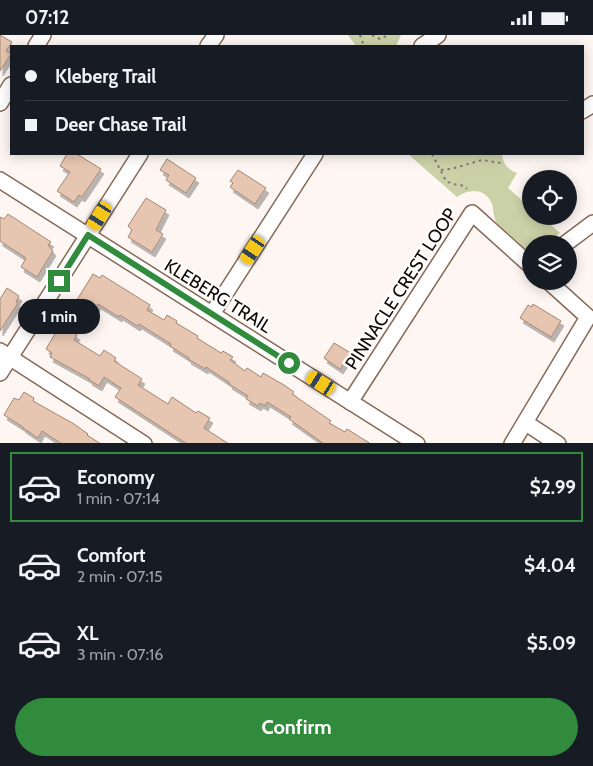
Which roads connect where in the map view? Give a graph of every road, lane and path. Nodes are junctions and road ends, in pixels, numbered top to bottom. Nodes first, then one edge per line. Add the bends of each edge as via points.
1 (372, 35) edge
2 (388, 35) edge
3 (438, 35) edge
4 (423, 45) edge
5 (10, 87) edge
6 (0, 103) edge
7 (139, 155) edge
8 (314, 155) edge
9 (433, 155) edge
10 (501, 163) dead end
11 (441, 169) junction
12 (0, 180) edge
13 (467, 189) dead end
14 (593, 223) edge
15 (88, 235) junction
16 (577, 235) edge
17 (522, 258) edge
18 (558, 290) edge
19 (212, 315) junction
20 (5, 354) edge
21 (0, 373) edge
22 (350, 402) junction
23 (526, 423) junction
24 (144, 443) edge
25 (416, 443) edge
26 (512, 443) edge
27 (558, 443) edge

1 - 2 path via 380,39
3 - 4 street
5 - 6 street
7 - 15 street
8 - 19 street
9 - 11 path
10 - 11 path via 482,161
11 - 13 path via 446,181 464,185
12 - 15 street, KLEBERG TRAIL
14 - 16 street
15 - 19 street, KLEBERG TRAIL
15 - 20 street
17 - 22 street, PINNACLE CREST LOOP via 472,213
18 - 23 street via 588,317
19 - 22 street, KLEBERG TRAIL
20 - 21 street
20 - 24 street
22 - 25 street, KLEBERG TRAIL
23 - 26 street
23 - 27 street

